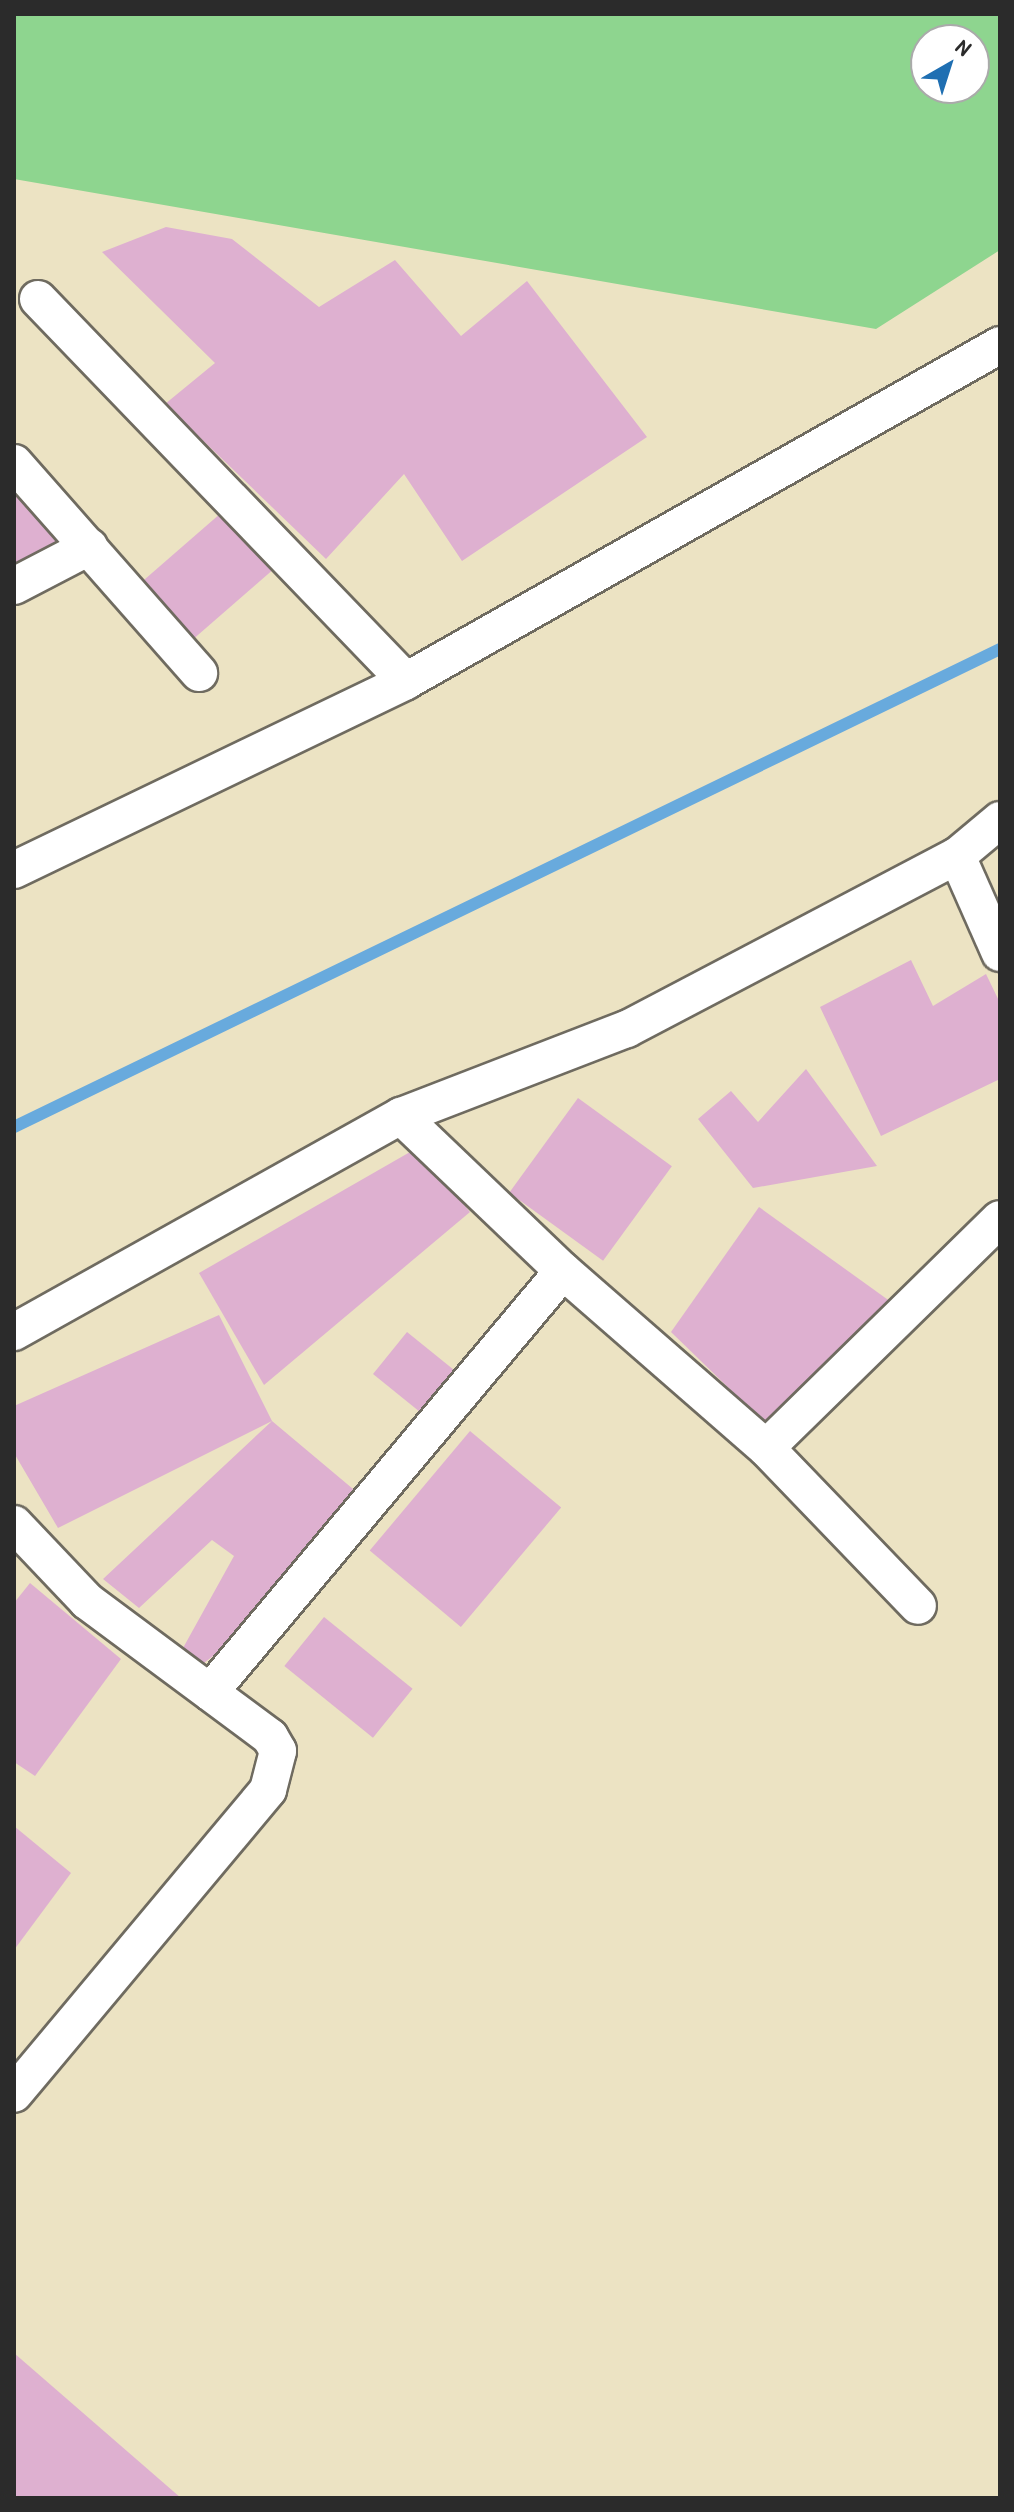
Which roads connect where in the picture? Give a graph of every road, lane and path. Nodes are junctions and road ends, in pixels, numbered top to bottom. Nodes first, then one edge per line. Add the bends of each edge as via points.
1 (38, 299) dead end
2 (1000, 345) edge
3 (14, 463) edge
4 (89, 547) junction
5 (14, 586) edge
6 (199, 673) dead end
7 (406, 681) junction
8 (1000, 820) edge
9 (957, 856) junction
10 (14, 870) edge
11 (1000, 953) edge
12 (401, 1116) junction
13 (1000, 1219) edge
14 (563, 1271) junction
15 (14, 1332) edge
16 (766, 1448) junction
17 (14, 1524) edge
18 (918, 1606) dead end
19 (210, 1692) junction
20 (14, 2094) edge

1 - 7 street
2 - 7 street
3 - 4 street
4 - 5 street
4 - 6 street
7 - 10 street
8 - 9 street
9 - 11 street
9 - 12 street via 627,1029
12 - 14 street
12 - 15 street
13 - 16 street
14 - 16 street
14 - 19 street
16 - 18 street
17 - 19 street via 87,1601
19 - 20 street via 270,1737 278,1771

